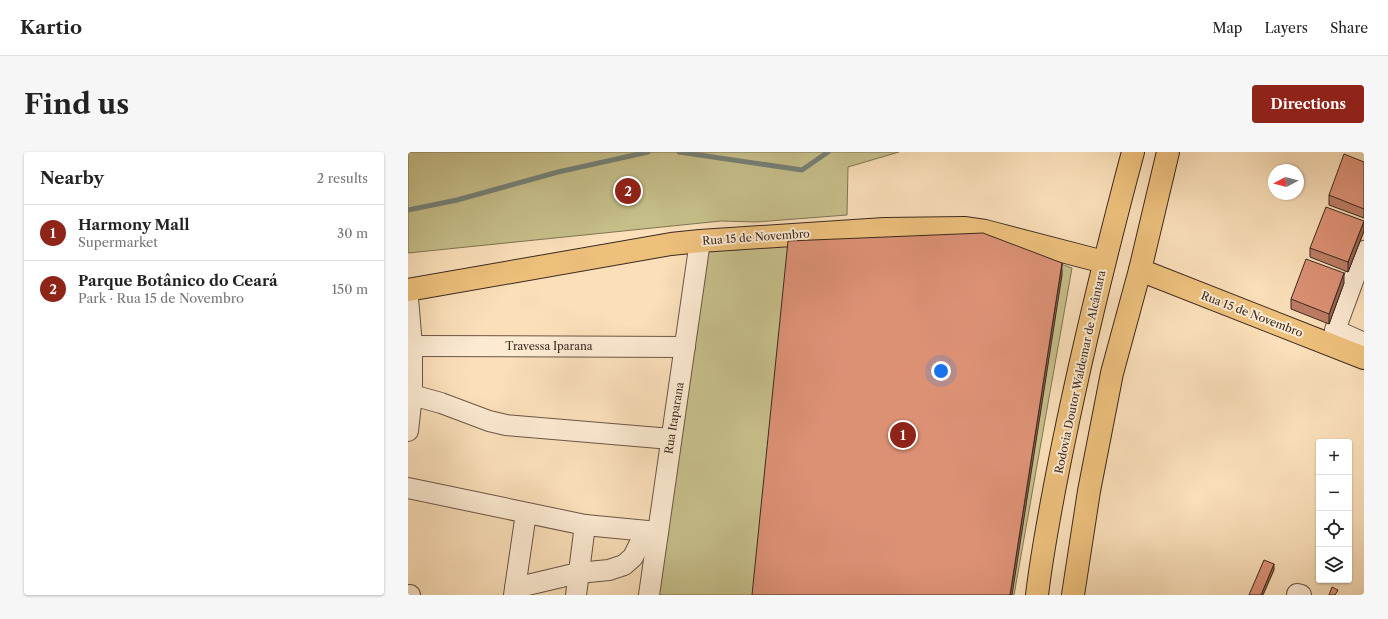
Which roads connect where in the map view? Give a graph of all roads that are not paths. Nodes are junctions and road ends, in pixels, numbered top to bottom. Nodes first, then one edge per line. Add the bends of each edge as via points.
1 (1133, 152) edge
2 (1168, 152) edge
3 (700, 241) junction
4 (1364, 251) edge
5 (1104, 262) junction
6 (1140, 270) junction
7 (408, 290) edge
8 (408, 298) edge
9 (1364, 343) edge
10 (412, 346) junction
11 (686, 347) junction
12 (1364, 358) edge
13 (412, 395) junction
14 (408, 431) edge
15 (671, 439) junction
16 (408, 488) edge
17 (526, 513) junction
18 (585, 525) junction
19 (652, 532) junction
20 (578, 573) junction
21 (514, 592) edge
22 (576, 595) edge
23 (649, 595) edge
24 (1037, 595) edge
25 (1073, 595) edge
26 (1296, 595) edge
27 (1301, 595) edge

1 - 5 main road, Rodovia Doutor Waldemar de Alcântara
2 - 6 main road
3 - 5 main road, Rua 15 de Novembro via 884,229 964,228 985,231
3 - 7 main road, Rua 15 de Novembro
3 - 11 street, Rua Itaparana
4 - 9 street via 1335,330
5 - 24 main road, Rodovia Doutor Waldemar de Alcântara via 1072,399
6 - 12 main road, Rua 15 de Novembro
6 - 25 main road via 1112,373 1089,491
8 - 10 street
10 - 11 street, Travessa Iparana
10 - 13 street
11 - 15 street, Rua Itaparana
13 - 14 street
13 - 15 street via 506,425
15 - 19 street, Rua Itaparana
16 - 17 street
17 - 18 street
17 - 21 street
18 - 19 street
18 - 20 street
19 - 20 street via 624,565 609,570
19 - 23 street, Rua Itaparana
20 - 21 street
20 - 22 street
26 - 27 street

